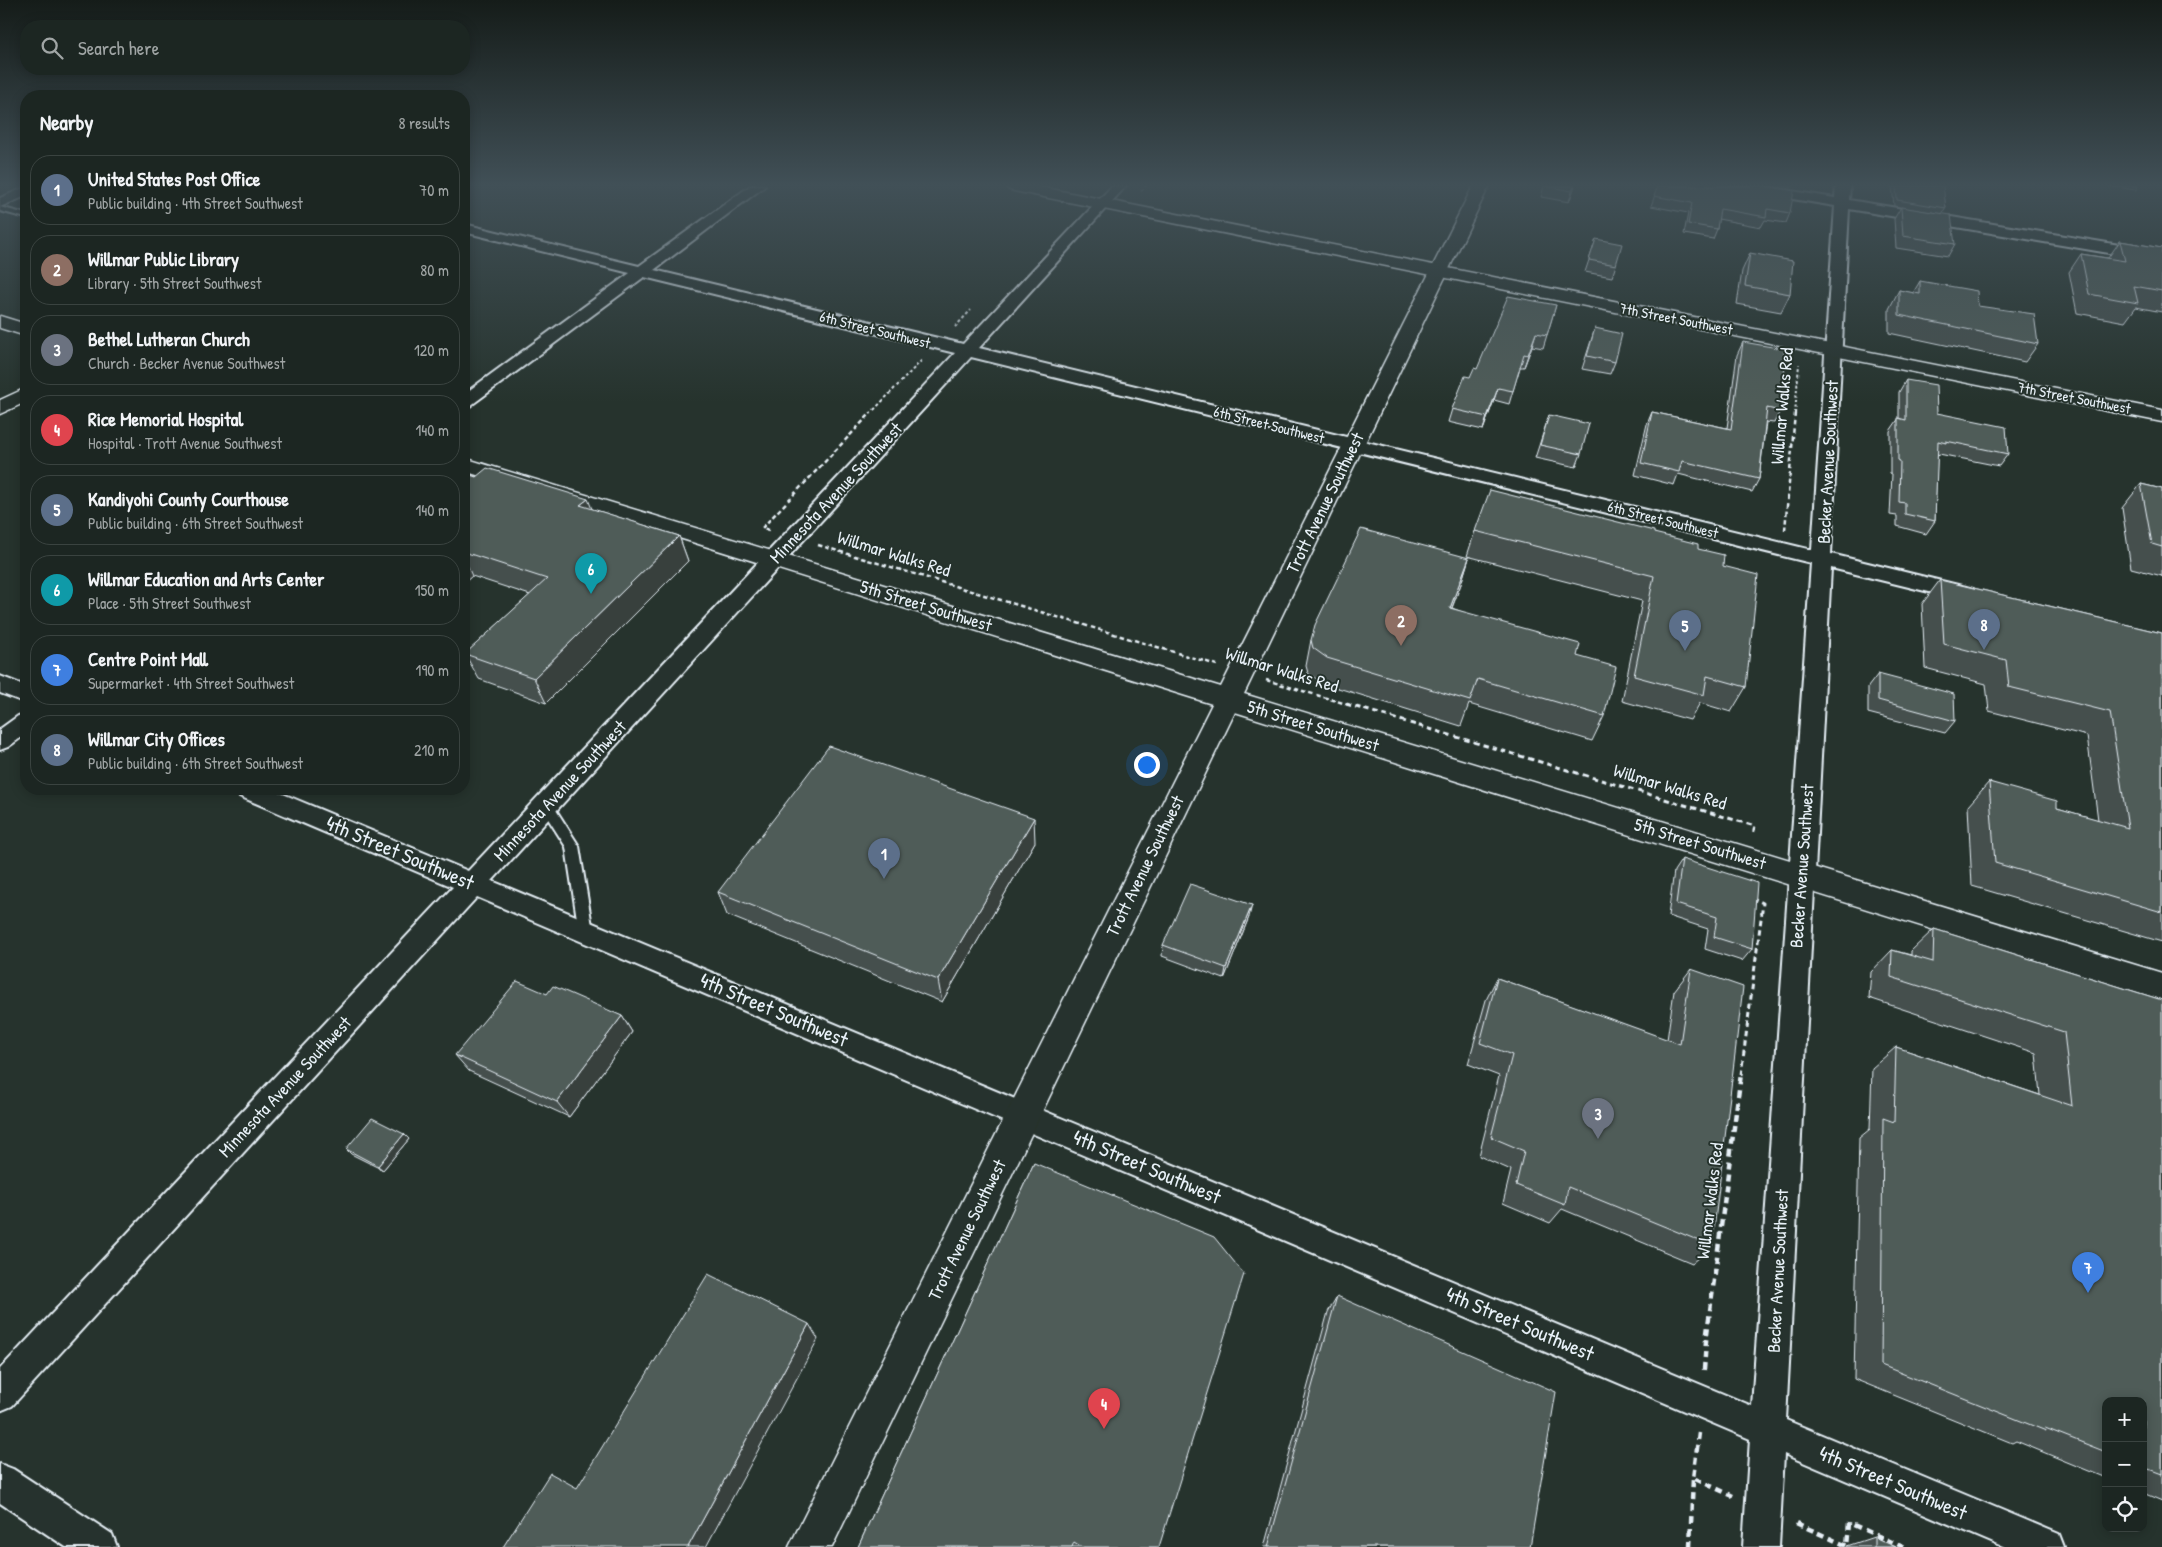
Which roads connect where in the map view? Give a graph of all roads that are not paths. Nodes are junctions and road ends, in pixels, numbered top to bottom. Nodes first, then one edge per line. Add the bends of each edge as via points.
1 (585, 258) edge
2 (660, 258) edge
3 (1052, 258) edge
4 (1375, 258) edge
5 (1444, 258) edge
6 (1839, 258) edge
7 (1438, 271) junction
8 (641, 272) junction
9 (0, 322) edge
10 (20, 328) edge
11 (1835, 350) junction
12 (967, 352) junction
13 (20, 397) edge
14 (470, 398) edge
15 (0, 408) edge
16 (2162, 416) edge
17 (1354, 445) junction
18 (470, 466) edge
19 (1822, 559) junction
20 (774, 560) junction
21 (1987, 600) edge
22 (0, 684) edge
23 (20, 692) edge
24 (1227, 700) junction
25 (20, 726) edge
26 (0, 741) edge
27 (261, 795) edge
28 (546, 806) junction
29 (1801, 875) junction
30 (474, 884) junction
31 (586, 932) junction
32 (2162, 987) edge
33 (1023, 1115) junction
34 (0, 1394) edge
35 (1768, 1432) junction
36 (0, 1482) edge
37 (99, 1547) edge
38 (810, 1547) edge
39 (1761, 1547) edge
40 (2046, 1547) edge

1 - 8 street, 6th Street Southwest
2 - 8 street
3 - 12 street, Minnesota Avenue Southwest
4 - 7 street, 7th Street Southwest
5 - 7 street, Trott Avenue Southwest
6 - 11 street, Becker Avenue Southwest
7 - 11 street, 7th Street Southwest
7 - 17 street, Trott Avenue Southwest
8 - 12 street, 6th Street Southwest
8 - 14 street
9 - 10 street
11 - 16 street, 7th Street Southwest
11 - 19 street, Becker Avenue Southwest
12 - 17 street, 6th Street Southwest
12 - 20 street, Minnesota Avenue Southwest
13 - 15 street
17 - 19 street, 6th Street Southwest
17 - 24 street, Trott Avenue Southwest
18 - 20 street, 5th Street Southwest
19 - 21 street, 6th Street Southwest
19 - 29 street, Becker Avenue Southwest
20 - 24 street, 5th Street Southwest
20 - 28 street, Minnesota Avenue Southwest
22 - 23 street
24 - 29 street, 5th Street Southwest
24 - 33 street, Trott Avenue Southwest
25 - 26 street
27 - 30 street, 4th Street Southwest
28 - 30 street, Minnesota Avenue Southwest
28 - 31 lane via 572,846
29 - 32 street, 5th Street Southwest
29 - 35 street, Becker Avenue Southwest
30 - 31 street, 4th Street Southwest
30 - 34 street, Minnesota Avenue Southwest
31 - 33 street, 4th Street Southwest
33 - 35 street, 4th Street Southwest via 1702,1401
33 - 38 street, Trott Avenue Southwest
35 - 39 street, Becker Avenue Southwest
35 - 40 street, 4th Street Southwest
36 - 37 street

